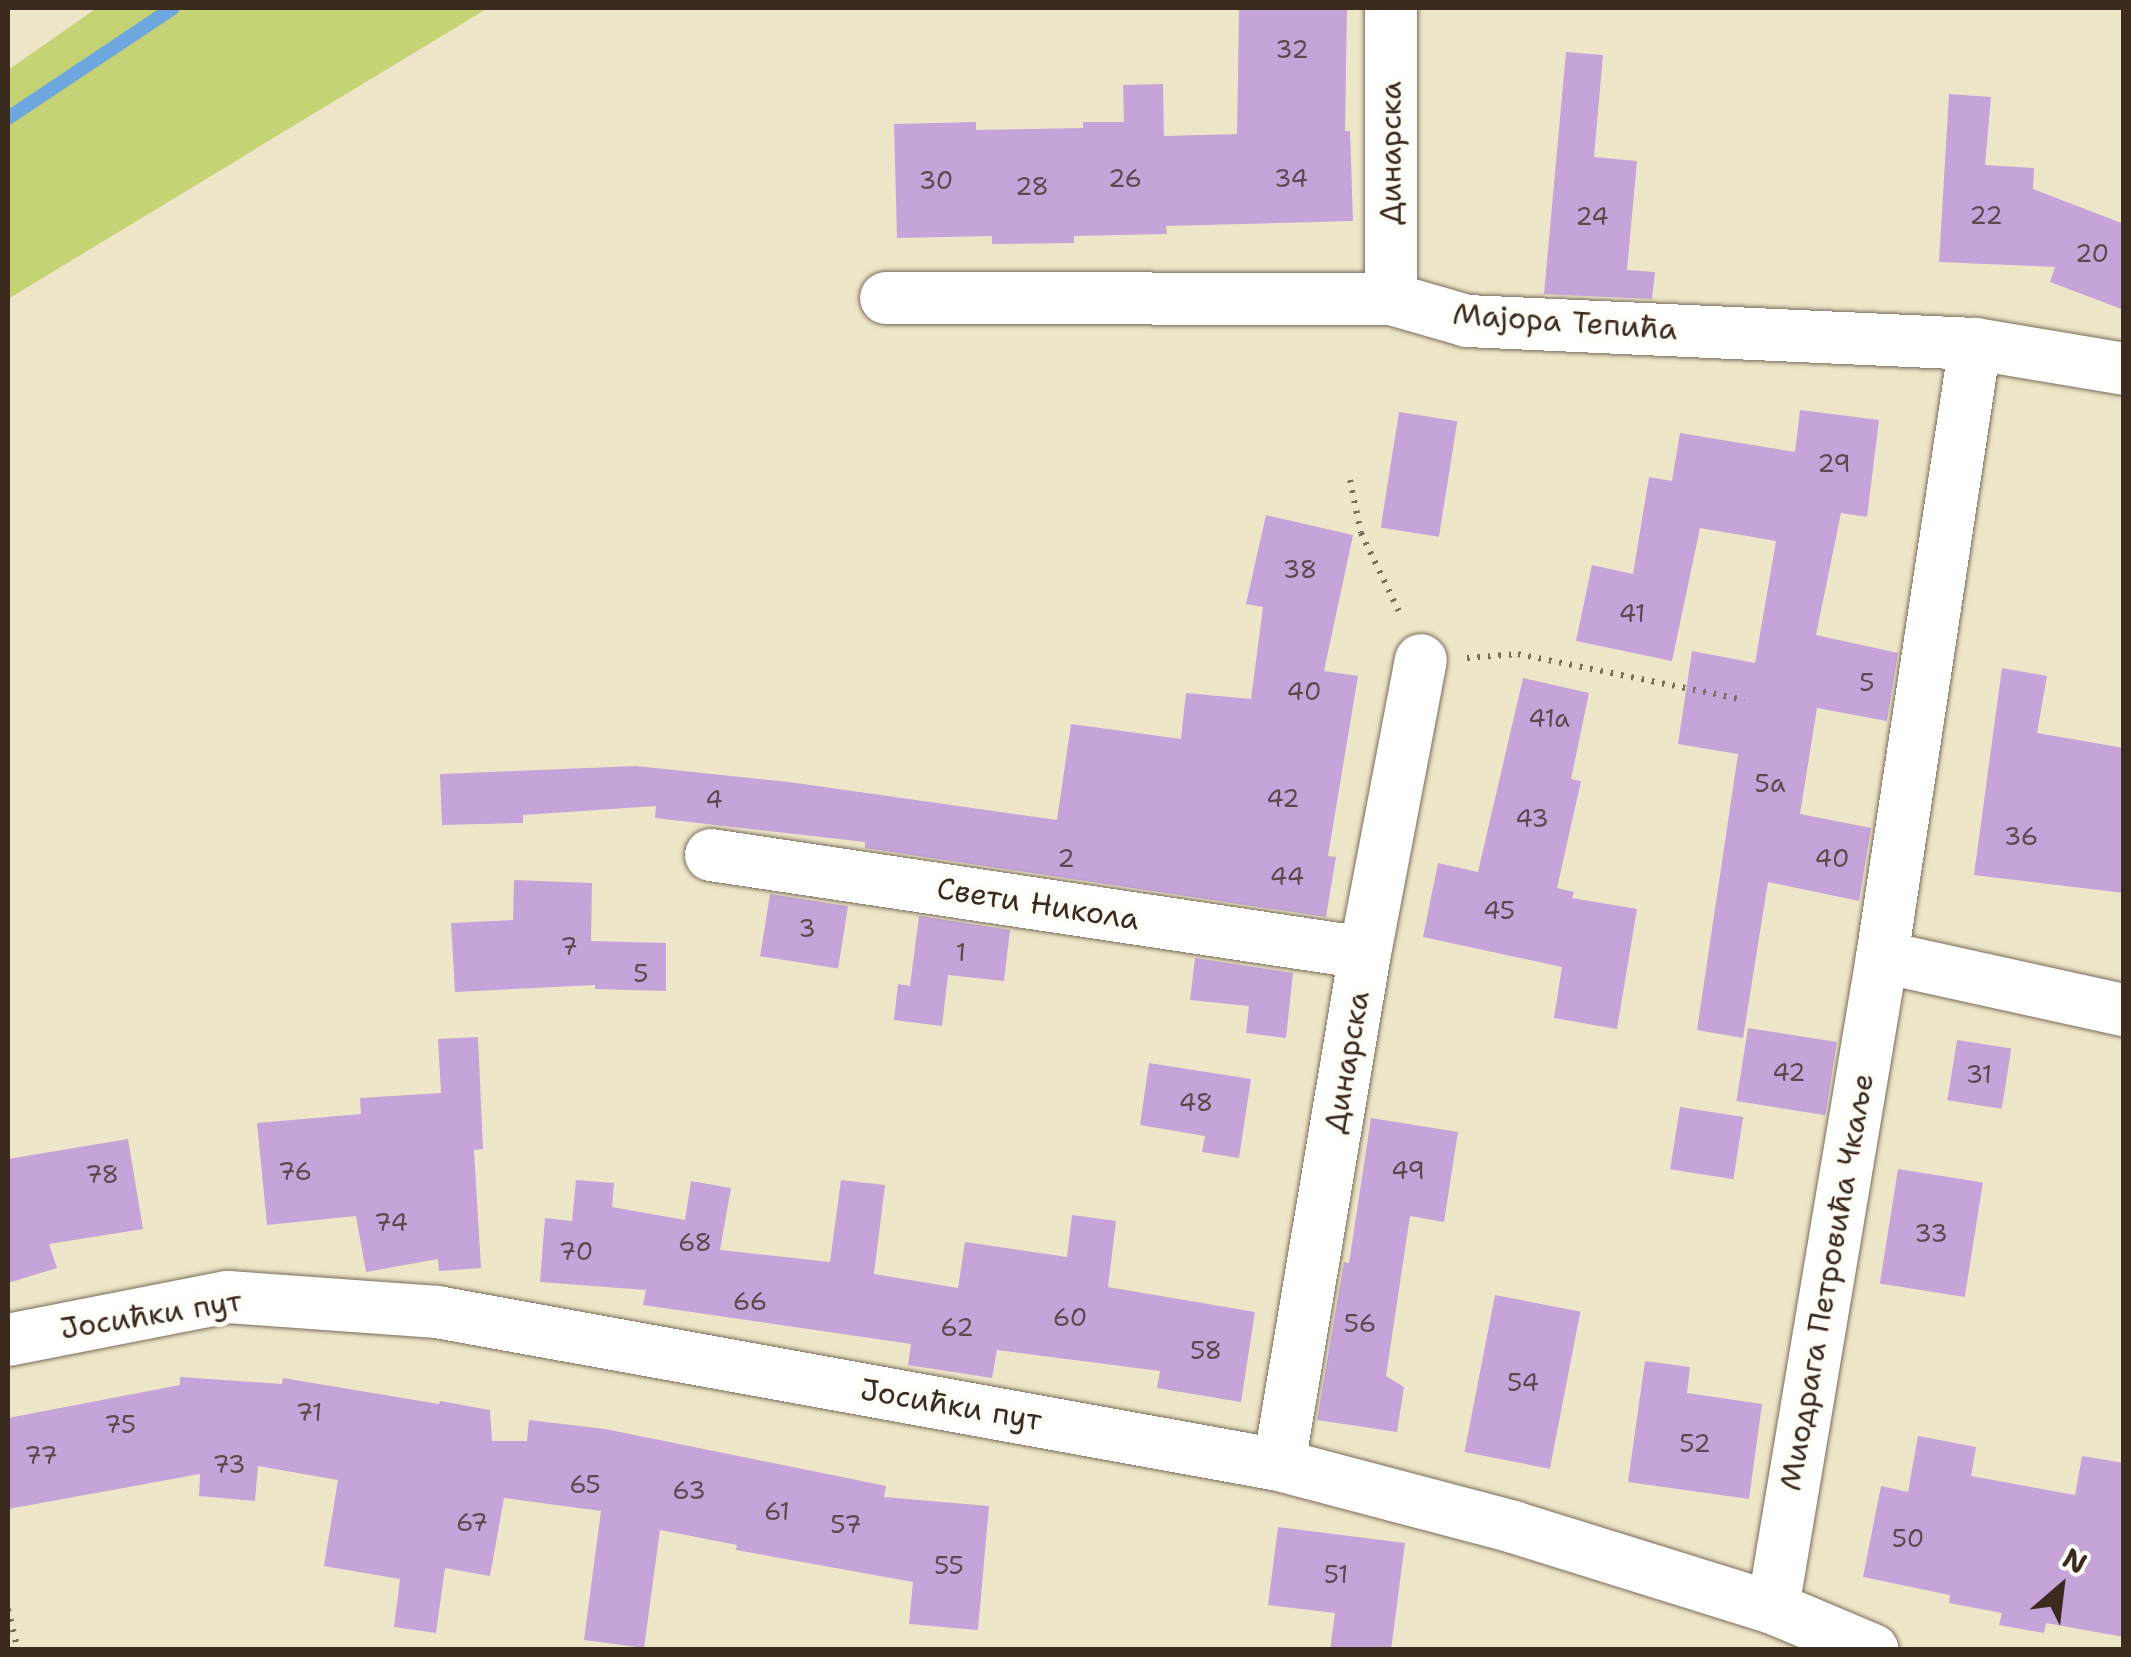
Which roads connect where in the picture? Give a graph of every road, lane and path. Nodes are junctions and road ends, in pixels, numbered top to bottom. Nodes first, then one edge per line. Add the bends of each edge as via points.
1 (1391, 8) edge
2 (886, 298) dead end
3 (1391, 299) junction
4 (1975, 344) junction
5 (2124, 369) edge
6 (1350, 480) dead end
7 (1422, 660) junction
8 (1744, 700) dead end
9 (712, 855) dead end
10 (1365, 953) junction
11 (1882, 956) junction
12 (2124, 1010) edge
13 (8, 1340) edge
14 (1279, 1464) junction
15 (1772, 1608) junction
16 (8, 1609) edge
17 (18, 1650) edge
18 (1873, 1650) edge

1 - 3 street, Динарска
2 - 3 street, Мајора Тепића
3 - 4 street, Мајора Тепића via 1467,321
4 - 5 street, Мајора Тепића
4 - 11 street, Миодрага Петровића Чкаље
6 - 7 path via 1361,532
7 - 8 path via 1518,654
7 - 10 street, Динарска
9 - 10 street, Свети Никола
10 - 14 street, Динарска
11 - 12 street
11 - 15 street, Миодрага Петровића Чкаље
13 - 14 street, Јосићки пут via 228,1297 437,1312
14 - 15 street, Јосићки пут via 1513,1527
15 - 18 street, Јосићки пут
16 - 17 path

